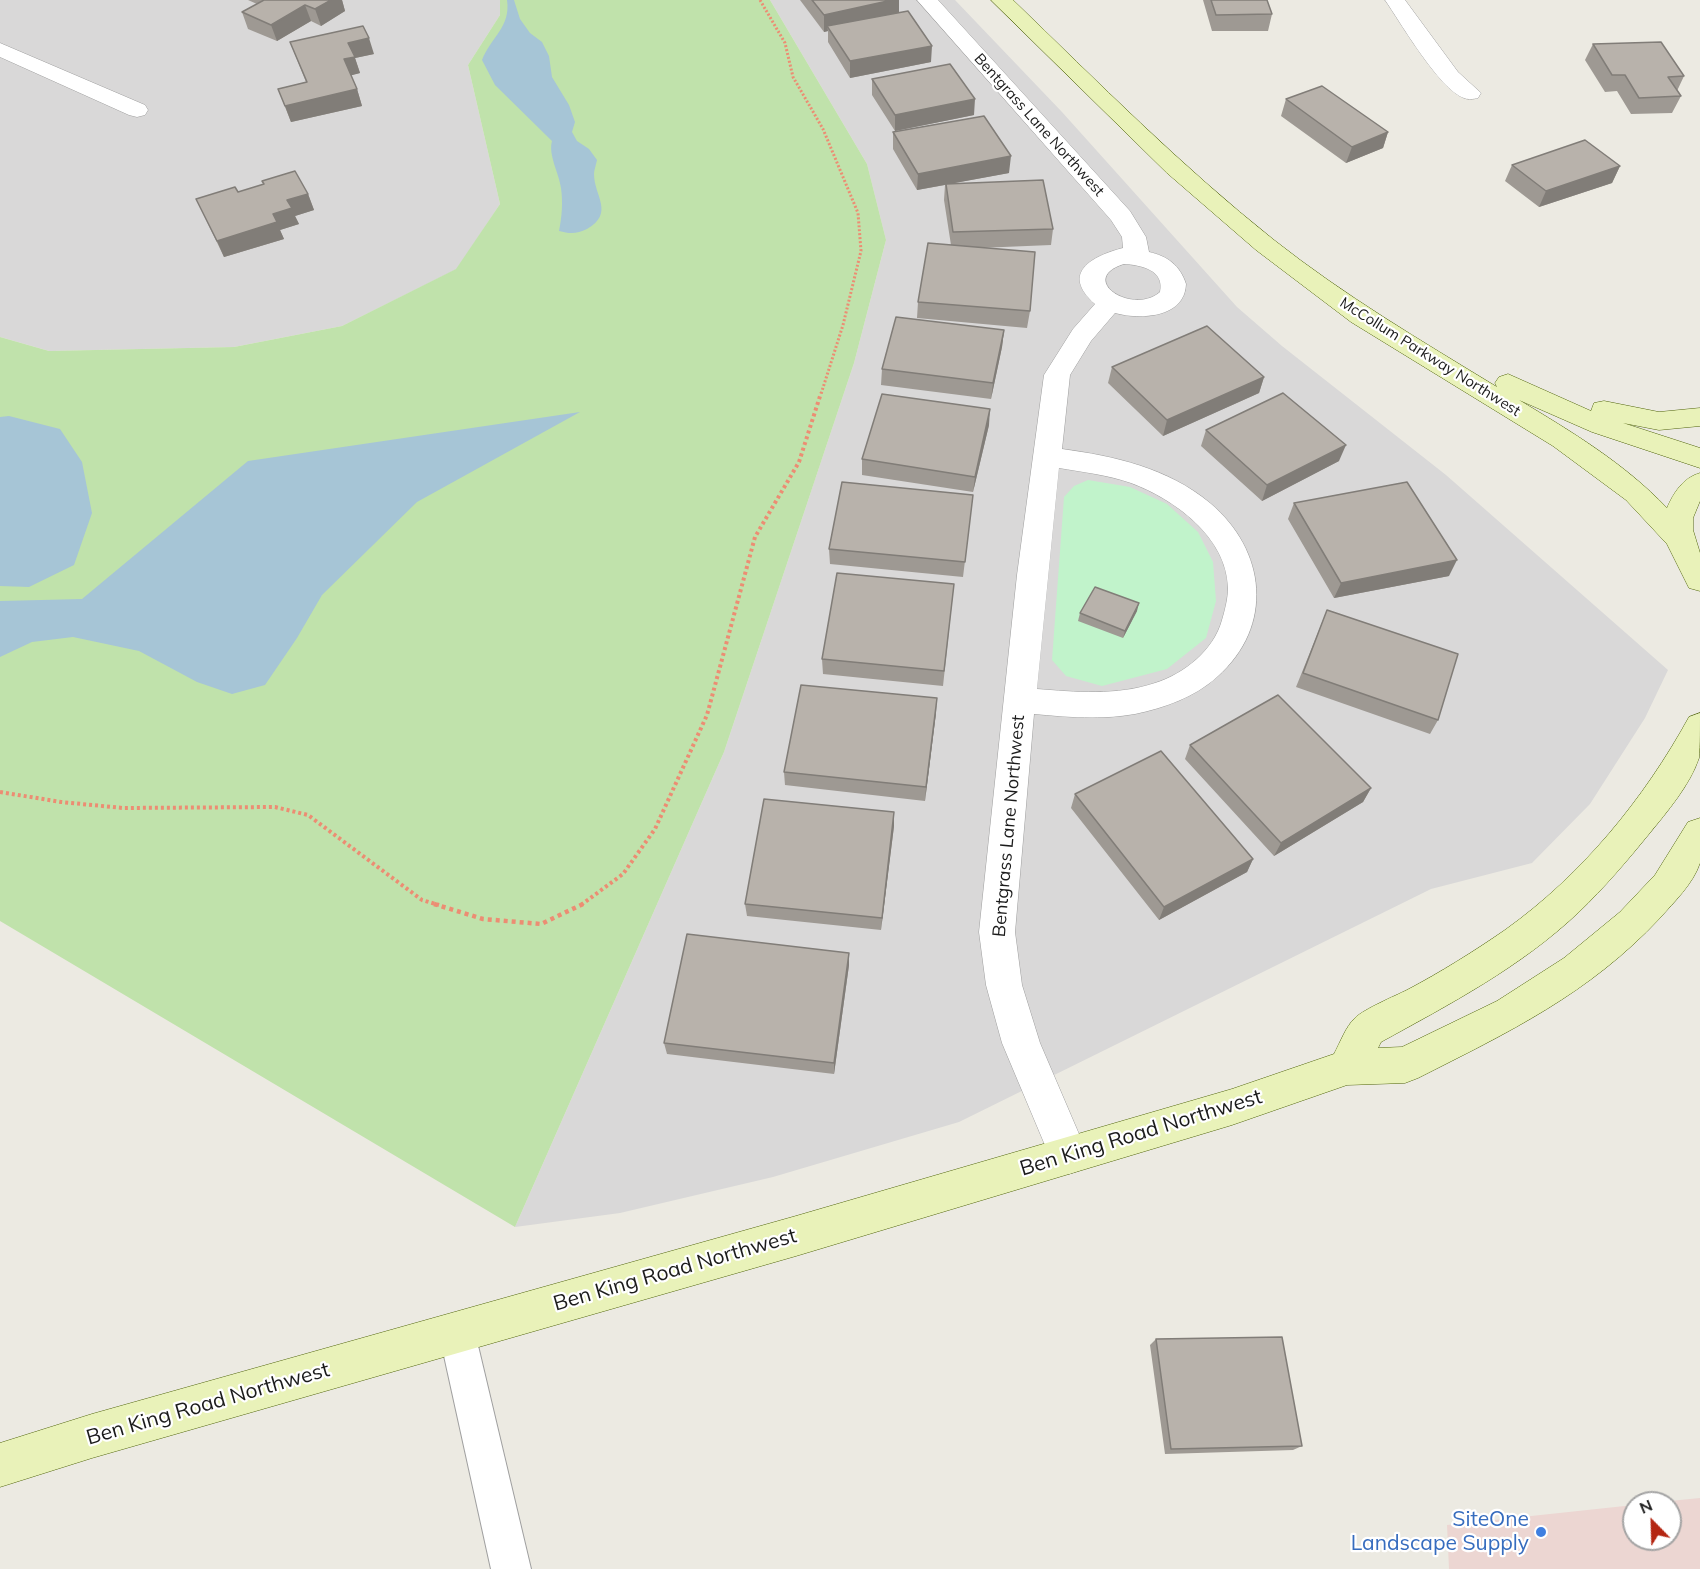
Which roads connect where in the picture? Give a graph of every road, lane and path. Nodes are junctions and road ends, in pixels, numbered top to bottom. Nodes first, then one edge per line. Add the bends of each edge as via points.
1 (760, 0) edge
2 (927, 0) edge
3 (1001, 0) edge
4 (1032, 0) edge
5 (1395, 0) edge
6 (0, 48) edge
7 (1470, 93) dead end
8 (137, 110) dead end
9 (1137, 257) junction
10 (1110, 303) junction
11 (1493, 375) junction
12 (1700, 417) edge
13 (1046, 457) junction
14 (1700, 458) edge
15 (1700, 483) edge
16 (1678, 537) junction
17 (1700, 580) edge
18 (1019, 700) junction
19 (1700, 726) edge
20 (0, 792) edge
21 (1700, 832) edge
22 (1700, 863) edge
23 (1667, 885) junction
24 (1347, 1067) junction
25 (1069, 1155) junction
26 (457, 1333) junction
27 (0, 1466) edge
28 (511, 1569) edge

1 - 20 path via 785,43 793,77 823,129 858,213 861,251 843,325 799,462 755,537 707,715 655,829 623,874 580,906 541,924 483,919 422,900 308,816 275,807 123,808
2 - 9 street, Bentgrass Lane Northwest via 1121,216 1134,237
3 - 16 street, McCollum Parkway Northwest via 1176,168 1264,245 1378,328 1601,465 1636,493
4 - 11 street, McCollum Parkway Northwest via 1266,223 1382,308
5 - 7 street via 1450,77
6 - 8 street
9 - 10 street via 1110,259 1093,271 1093,288
9 - 10 street via 1170,273 1174,290 1170,298 1150,308 1122,308
10 - 13 street, Bentgrass Lane Northwest via 1082,335 1057,375
11 - 12 street via 1533,382 1617,414 1659,421
11 - 14 street, McCollum Parkway Northwest via 1578,418
13 - 18 street, Bentgrass Lane Northwest
13 - 18 street, Bentgrass Lane Northwest via 1123,470 1156,482 1189,502 1219,529 1235,557 1243,588 1238,620 1226,649 1202,673 1172,690 1094,706
15 - 16 street via 1689,492 1679,513
16 - 17 street
18 - 25 street, Bentgrass Lane Northwest via 997,932 1004,985 1021,1043
19 - 24 street via 1676,771 1647,812 1566,902 1462,979 1368,1030
21 - 23 street, Ben King Road Northwest
22 - 23 street
23 - 24 street, Ben King Road Northwest via 1632,923 1577,970 1510,1013 1405,1065
24 - 25 street, Ben King Road Northwest via 1232,1107
25 - 26 street, Ben King Road Northwest
26 - 27 street, Ben King Road Northwest
26 - 28 lane

